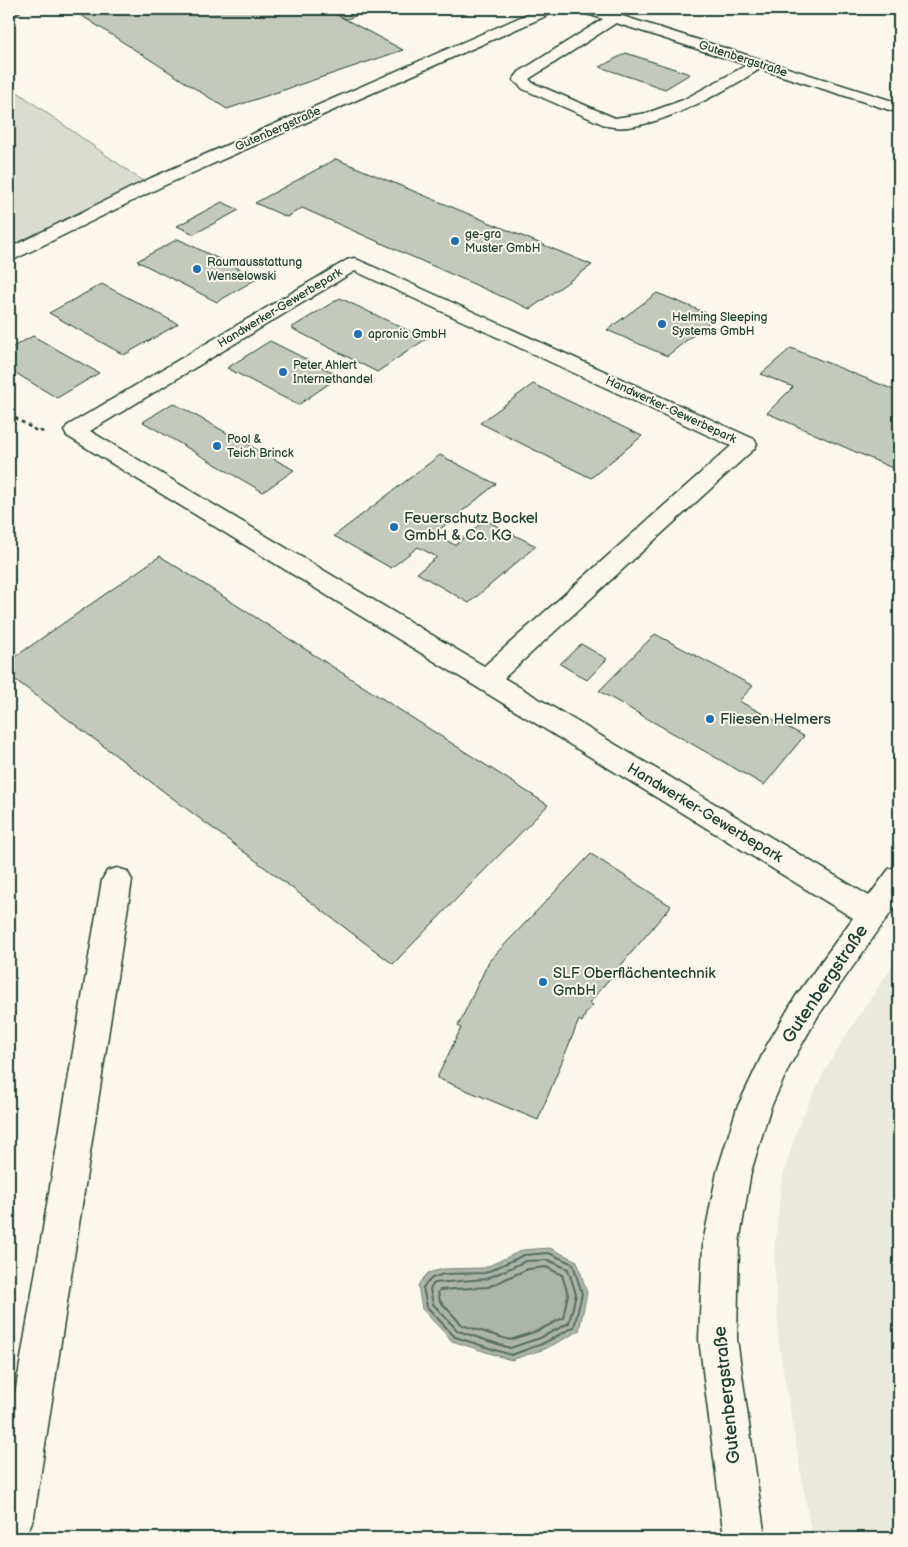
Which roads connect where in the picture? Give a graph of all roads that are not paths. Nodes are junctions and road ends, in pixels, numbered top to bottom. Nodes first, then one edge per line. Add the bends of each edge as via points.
1 (14, 9) edge
2 (550, 9) edge
3 (586, 9) edge
4 (9, 10) edge
5 (615, 18) junction
6 (758, 64) junction
7 (899, 108) edge
8 (9, 255) edge
9 (486, 680) junction
10 (899, 878) edge
11 (116, 880) dead end
12 (873, 914) junction
13 (14, 1517) dead end
14 (745, 1538) edge

1 - 4 street
2 - 8 street, Gutenbergstraße via 157,182
3 - 5 street, Gutenbergstraße
5 - 6 street, Gutenbergstraße
5 - 6 street via 524,75 521,80 613,123 678,108
6 - 7 street, Gutenbergstraße
9 - 9 street, Handwerker-Gewerbepark via 76,431 354,264 746,444
9 - 12 street, Handwerker-Gewerbepark
10 - 12 street, Gutenbergstraße
11 - 13 street
12 - 14 street, Gutenbergstraße via 807,1006 778,1056 754,1108 734,1172 721,1243 718,1339

